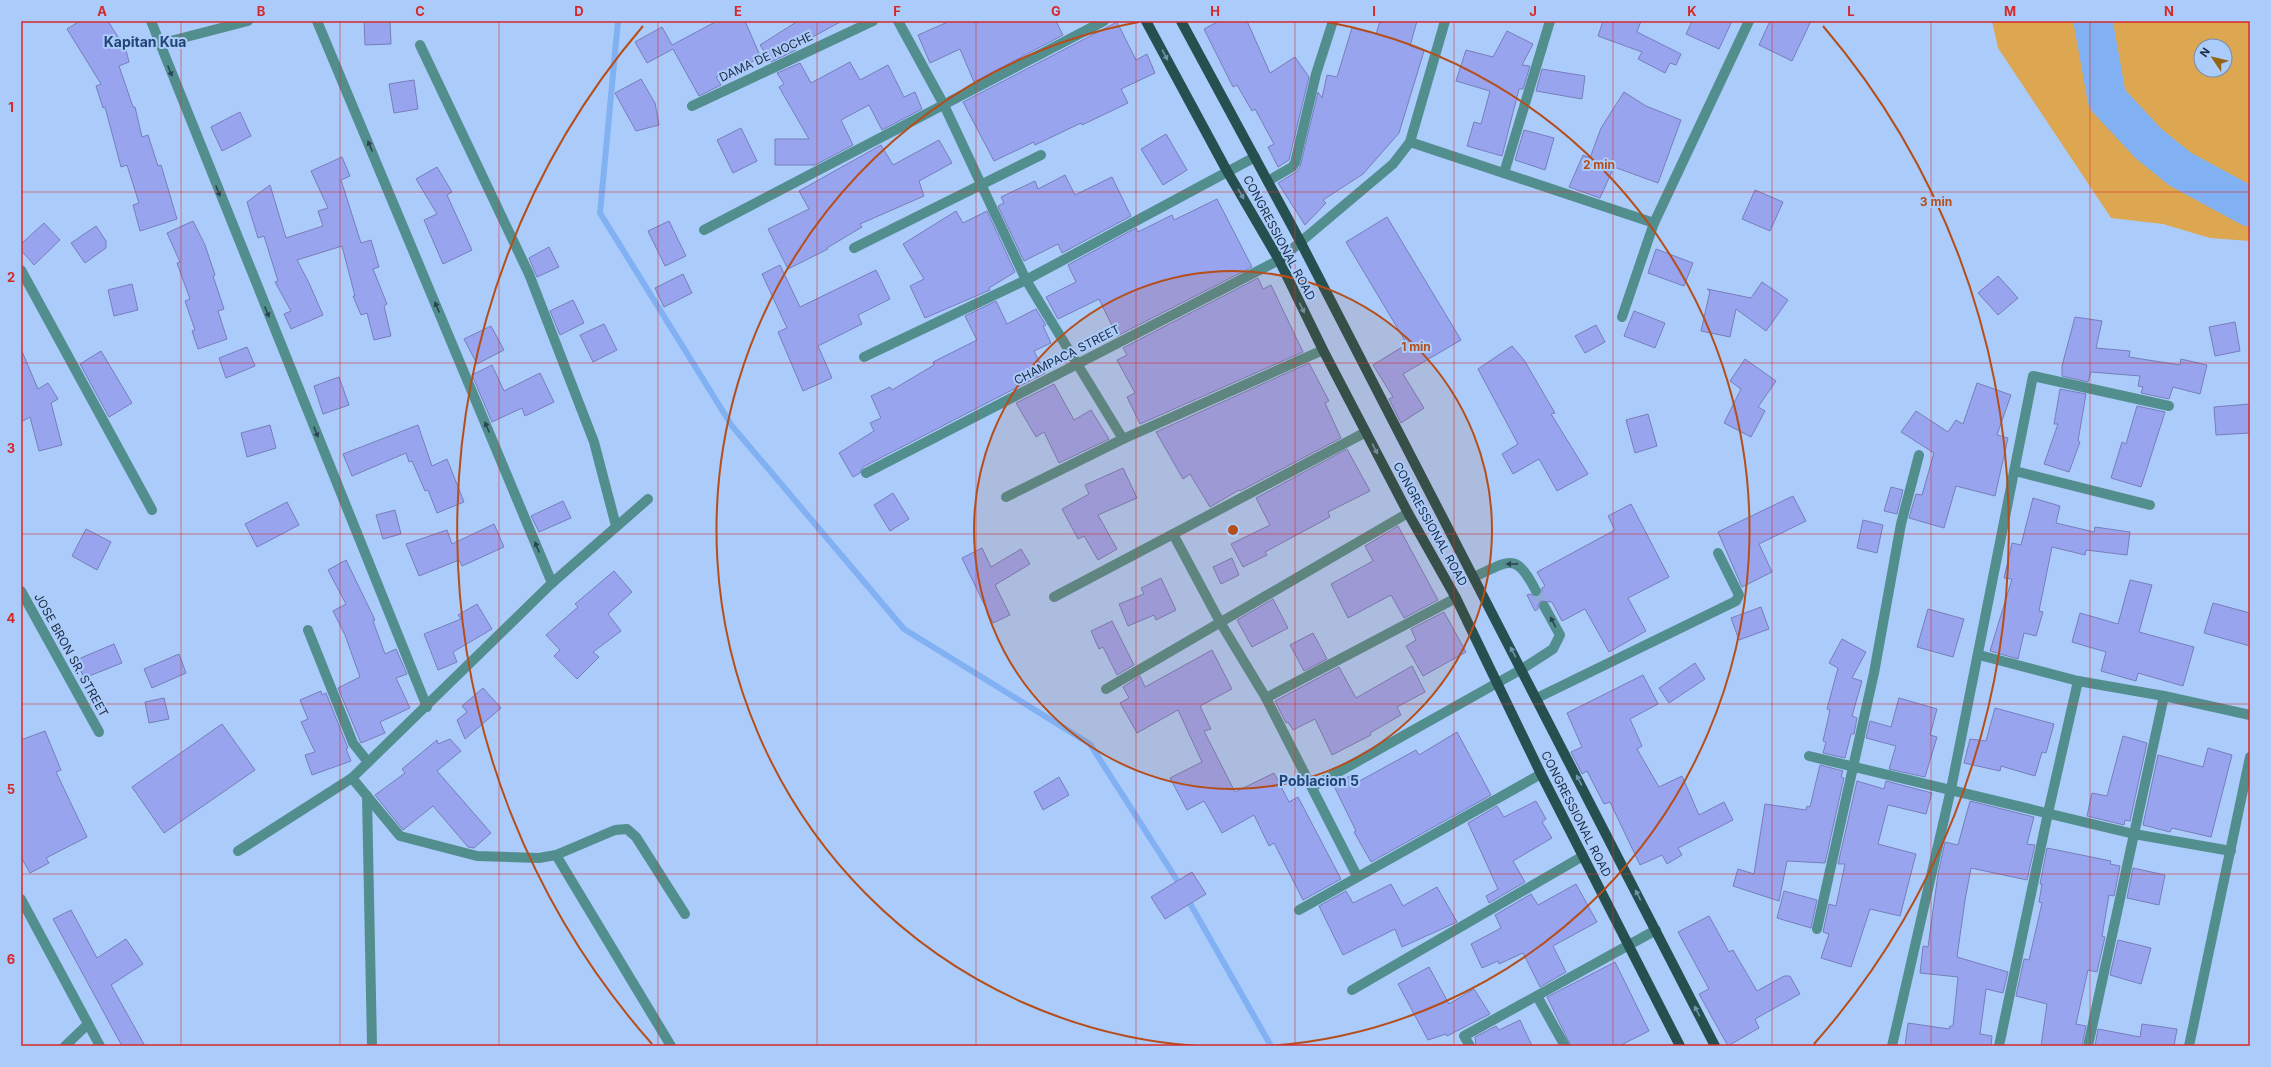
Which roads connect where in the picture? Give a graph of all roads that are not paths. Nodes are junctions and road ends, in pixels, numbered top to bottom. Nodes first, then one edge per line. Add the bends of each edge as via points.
1 (151, 21) edge
2 (248, 21) edge
3 (317, 21) edge
4 (873, 21) edge
5 (898, 21) edge
6 (1104, 21) edge
7 (1146, 21) edge
8 (1181, 21) edge
9 (1333, 21) edge
10 (1445, 21) edge
11 (1550, 21) edge
12 (1749, 21) edge
13 (159, 44) junction
14 (420, 45) dead end
15 (944, 105) junction
16 (692, 106) dead end
17 (1410, 142) junction
18 (1041, 154) dead end
19 (1254, 156) junction
20 (1227, 171) junction
21 (1504, 173) junction
22 (1268, 181) junction
23 (982, 184) junction
24 (1654, 223) junction
25 (704, 230) dead end
26 (1300, 241) junction
27 (854, 248) dead end
28 (1279, 260) junction
29 (21, 270) edge
30 (1026, 280) junction
31 (1622, 317) dead end
32 (1323, 350) junction
33 (864, 358) dead end
34 (1078, 364) junction
35 (2169, 406) dead end
36 (1366, 432) junction
37 (1123, 439) junction
38 (1919, 456) dead end
39 (2015, 471) junction
40 (866, 473) dead end
41 (1006, 497) dead end
42 (648, 498) dead end
43 (2150, 505) dead end
44 (152, 510) dead end
45 (1408, 513) junction
46 (616, 526) junction
47 (1174, 534) junction
48 (1718, 553) dead end
49 (1474, 577) junction
50 (552, 583) junction
51 (21, 590) edge
52 (1536, 591) tunnel mouth
53 (1054, 597) dead end
54 (1456, 598) junction
55 (1544, 606) tunnel mouth
56 (1220, 622) junction
57 (308, 630) dead end
58 (1979, 655) junction
59 (1522, 669) junction
60 (2078, 681) junction
61 (1497, 682) junction
62 (1106, 689) dead end
63 (2164, 696) junction
64 (1266, 698) junction
65 (1537, 698) junction
66 (427, 707) junction
67 (2250, 715) edge
68 (99, 732) dead end
69 (1809, 756) dead end
70 (2250, 757) edge
71 (368, 762) junction
72 (1852, 768) junction
73 (1541, 774) junction
74 (352, 778) junction
75 (1312, 787) junction
76 (1951, 789) junction
77 (367, 796) junction
78 (2048, 813) junction
79 (2134, 834) junction
80 (238, 851) dead end
81 (2231, 851) junction
82 (556, 855) junction
83 (1583, 856) junction
84 (1357, 876) junction
85 (21, 898) edge
86 (1299, 910) dead end
87 (685, 914) dead end
88 (1817, 929) dead end
89 (1656, 930) junction
90 (1628, 946) junction
91 (1352, 990) dead end
92 (1537, 996) junction
93 (88, 1024) junction
94 (66, 1046) edge
95 (100, 1046) edge
96 (372, 1046) edge
97 (671, 1046) edge
98 (1470, 1046) edge
99 (1565, 1046) edge
100 (1680, 1046) edge
101 (1715, 1046) edge
102 (1892, 1046) edge
103 (1999, 1046) edge
104 (2088, 1046) edge
105 (2189, 1046) edge

1 - 13 street
2 - 13 street
50 -> 3 street
4 - 16 street, DAMA DE NOCHE
5 - 15 street
6 - 15 street
7 -> 20 main road, CONGRESSIONAL ROAD
8 - 19 main road, CONGRESSIONAL ROAD
9 - 22 street via 1316,74 1295,162 1292,167
10 - 17 street
11 - 21 street
12 - 24 street
13 -> 66 street
14 - 46 street via 529,274 594,442
15 - 23 street
15 - 25 street
17 - 21 street
17 - 26 street, CHAMPACA STREET via 1393,164
18 - 23 street
19 - 20 street
19 - 22 main road, CONGRESSIONAL ROAD
20 -> 28 main road, CONGRESSIONAL ROAD
20 - 30 street
21 - 24 street
22 - 26 main road, CONGRESSIONAL ROAD
23 - 27 street
23 - 30 street
24 - 31 street
26 - 28 street, CHAMPACA STREET
26 - 49 main road, CONGRESSIONAL ROAD
28 -> 32 main road, CONGRESSIONAL ROAD
28 - 34 street, CHAMPACA STREET
29 - 44 street
30 - 33 street
30 - 34 street
32 - 36 main road, CONGRESSIONAL ROAD
32 - 37 street
34 - 37 street
34 - 40 street, CHAMPACA STREET
35 - 39 street via 2034,376
36 -> 45 main road, CONGRESSIONAL ROAD
36 - 47 street
37 - 41 street
38 - 72 street via 1901,524 1874,673
39 - 43 street
39 - 58 street
42 - 46 street
45 - 54 main road, CONGRESSIONAL ROAD
45 - 56 street
46 - 50 street
47 - 53 street
47 - 56 street
48 - 65 street via 1739,595 1736,601
52 -> 49 street via 1519,564 1510,563
59 -> 49 main road, CONGRESSIONAL ROAD
50 - 66 street
51 - 68 street, JOSE BRON SR. STREET
54 - 61 main road, CONGRESSIONAL ROAD
54 - 64 street
59 -> 55 street via 1557,644 1560,635
56 - 62 street
56 - 64 street
57 - 71 street via 353,743
58 - 60 street
58 - 76 street
59 - 61 street
59 - 65 main road, CONGRESSIONAL ROAD
60 - 63 street
60 - 78 street
61 - 73 main road, CONGRESSIONAL ROAD
61 - 75 street
63 - 67 street
63 - 79 street
64 - 75 street
89 -> 65 main road, CONGRESSIONAL ROAD
66 - 71 street
69 - 72 street
70 - 81 street
71 - 74 street
72 - 76 street
72 - 88 street
73 - 83 main road, CONGRESSIONAL ROAD
73 - 84 street
74 - 77 street
74 - 80 street
75 - 84 street
76 - 78 street
76 - 102 street
77 - 82 street via 400,836 406,838 477,856 539,858
77 - 96 street
78 - 79 street
78 - 103 street
79 - 81 street
79 - 104 street
81 - 105 street
82 - 87 street via 615,830 627,829 636,837
82 - 97 street
83 - 90 main road, CONGRESSIONAL ROAD
83 - 91 street
84 - 86 street
85 - 93 street
89 - 90 street
101 -> 89 main road, CONGRESSIONAL ROAD
90 - 92 street
90 - 100 main road, CONGRESSIONAL ROAD
92 - 98 street via 1464,1036
92 - 99 street
93 - 94 street
93 - 95 street

